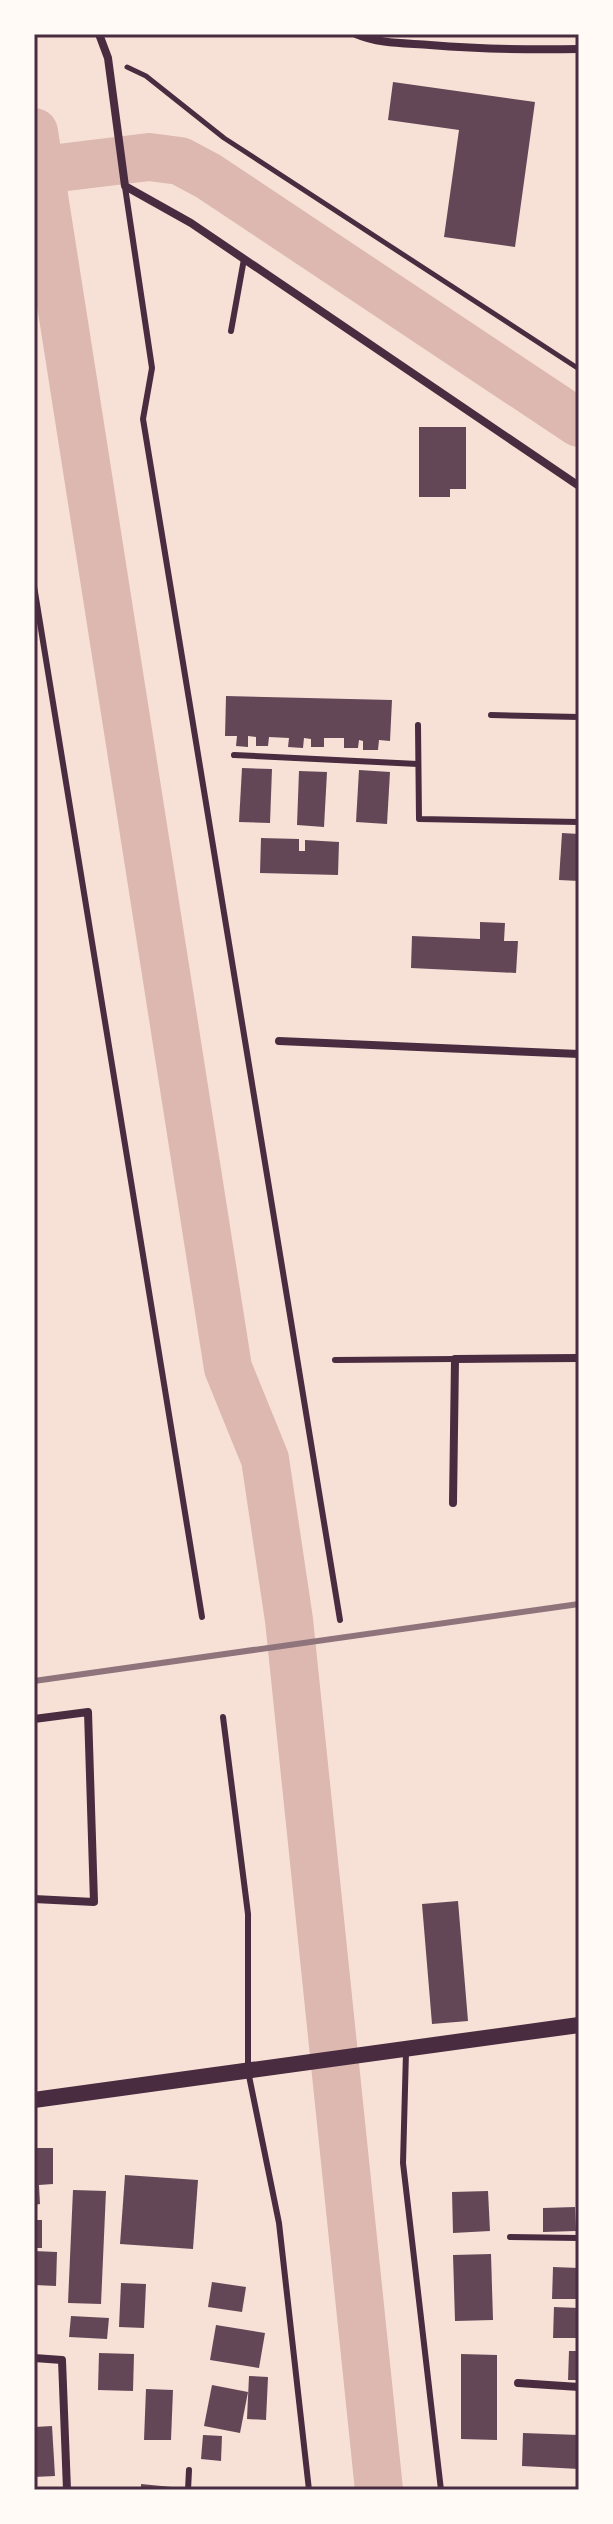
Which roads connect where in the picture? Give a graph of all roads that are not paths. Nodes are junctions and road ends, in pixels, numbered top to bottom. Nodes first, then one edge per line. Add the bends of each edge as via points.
1 (99, 34) edge
2 (356, 34) edge
3 (579, 49) edge
4 (125, 186) junction
5 (244, 259) junction
6 (231, 331) dead end
7 (579, 486) edge
8 (34, 586) edge
9 (491, 715) dead end
10 (579, 717) edge
11 (418, 725) dead end
12 (234, 755) dead end
13 (418, 764) junction
14 (579, 822) edge
15 (279, 1041) dead end
16 (579, 1054) edge
17 (579, 1358) edge
18 (455, 1359) junction
19 (335, 1360) dead end
20 (453, 1503) dead end
21 (202, 1617) dead end
22 (340, 1620) dead end
23 (223, 1717) dead end
24 (34, 1719) edge
25 (34, 1899) edge
26 (579, 2025) edge
27 (398, 2050) junction
28 (254, 2070) junction
29 (34, 2100) edge
30 (510, 2237) dead end
31 (579, 2238) edge
32 (34, 2358) edge
33 (518, 2383) dead end
34 (579, 2387) edge
35 (189, 2470) dead end
36 (67, 2490) edge
37 (188, 2490) edge
38 (309, 2490) edge
39 (441, 2490) edge

1 - 4 street via 108,58
2 - 3 street via 397,43
4 - 5 street
4 - 22 lane via 152,368 143,419
5 - 6 lane
5 - 7 street
8 - 21 lane
9 - 10 lane
11 - 13 lane
12 - 13 lane
13 - 14 lane via 419,819
15 - 16 street
17 - 18 street
18 - 19 lane
18 - 20 street
23 - 28 lane via 248,1914
24 - 25 street via 88,1712 94,1902
26 - 27 main road
27 - 28 main road
27 - 39 lane via 403,2163
28 - 29 main road
28 - 38 lane via 279,2223
30 - 31 lane
32 - 36 street via 62,2360
33 - 34 street
35 - 37 lane

